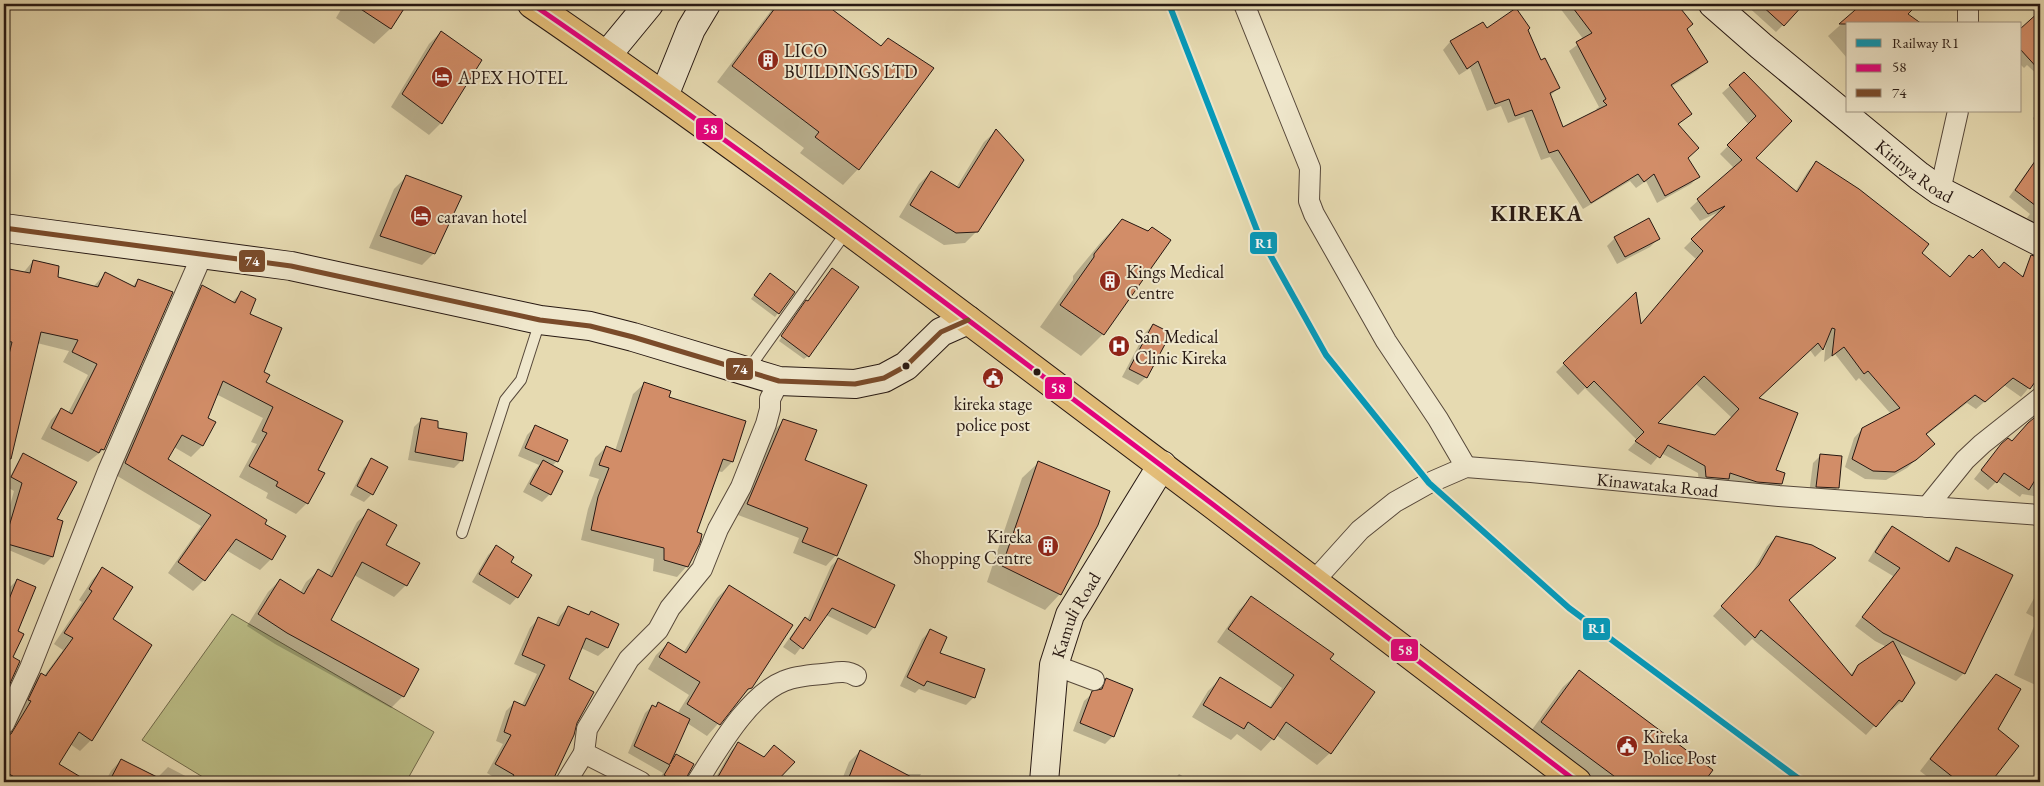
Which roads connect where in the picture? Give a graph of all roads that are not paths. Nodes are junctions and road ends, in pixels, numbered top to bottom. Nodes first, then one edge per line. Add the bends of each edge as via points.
1 (532, 4) edge
2 (649, 4) edge
3 (706, 4) edge
4 (1244, 4) edge
5 (1713, 4) edge
6 (1968, 4) edge
7 (1968, 22) edge
8 (607, 55) junction
9 (664, 96) junction
10 (1958, 112) edge
11 (1940, 191) junction
12 (4, 228) edge
13 (848, 230) junction
14 (2040, 242) edge
15 (203, 253) junction
16 (540, 320) junction
17 (968, 320) junction
18 (747, 370) junction
19 (779, 380) junction
20 (2040, 398) edge
21 (1162, 465) junction
22 (1466, 467) junction
23 (1927, 507) junction
24 (2040, 515) edge
25 (462, 533) dead end
26 (1314, 580) junction
27 (1054, 665) junction
28 (856, 676) dead end
29 (1094, 680) dead end
30 (4, 722) edge
31 (584, 753) junction
32 (566, 782) edge
33 (641, 782) edge
34 (697, 782) edge
35 (1044, 782) edge
36 (1577, 782) edge

1 - 8 highway
2 - 8 main road
3 - 9 main road via 691,29
4 - 22 street via 1310,168 1309,201 1314,214 1386,341
5 - 11 main road, Kirinya Road via 1760,46
6 - 7 street
8 - 9 highway
9 - 13 highway
10 - 11 street
11 - 14 main road, Kirinya Road
12 - 15 main road
13 - 17 highway
13 - 18 lane
15 - 16 main road via 291,266
15 - 30 street via 108,471 30,668
16 - 18 main road via 616,332
16 - 25 lane via 522,380 505,400
17 - 19 main road via 941,332 906,366 884,378 855,384
17 - 21 highway
18 - 19 main road
19 - 31 street via 741,487 718,529 702,569 670,608 658,630 629,659 586,729
20 - 23 street via 1971,454
21 - 26 highway
21 - 27 main road, Kamuli Road via 1070,615
22 - 23 street, Kinawataka Road
22 - 26 street, Kinawataka Road via 1395,502 1360,530
23 - 24 street, Kinawataka Road
26 - 36 highway
27 - 29 street
27 - 35 main road, Kamuli Road
28 - 34 street via 849,672 815,674 784,681 763,695 744,713
31 - 32 street
31 - 33 street

